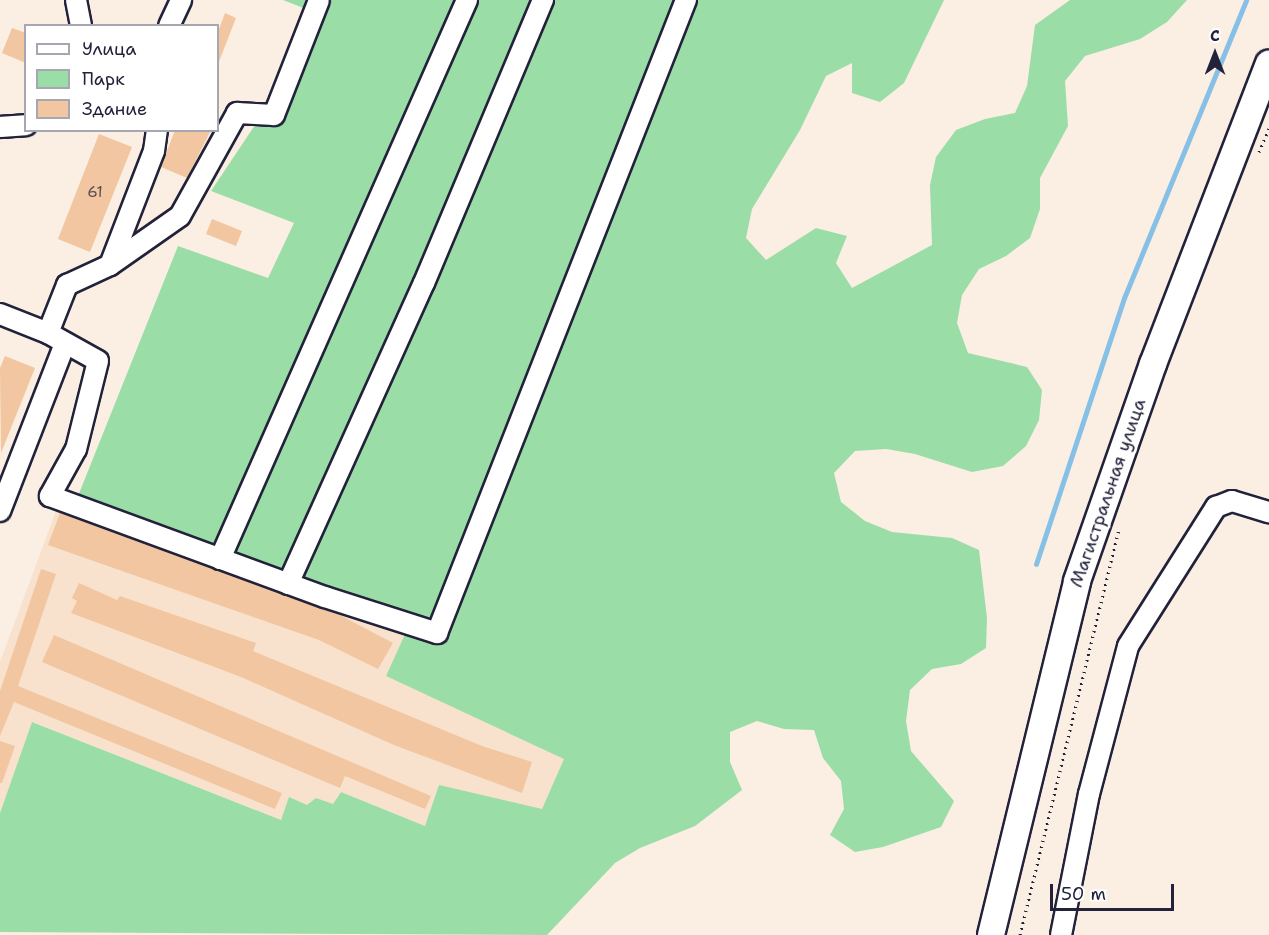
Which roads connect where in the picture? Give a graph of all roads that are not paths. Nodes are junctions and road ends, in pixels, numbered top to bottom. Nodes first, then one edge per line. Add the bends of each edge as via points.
1 (76, 0) edge
2 (181, 0) edge
3 (319, 0) edge
4 (466, 0) edge
5 (543, 0) edge
6 (686, 0) edge
7 (81, 24) edge
8 (170, 24) edge
9 (1269, 64) edge
10 (24, 125) edge
11 (0, 127) edge
12 (157, 132) edge
13 (110, 265) junction
14 (0, 314) edge
15 (48, 333) junction
16 (65, 343) junction
17 (0, 511) edge
18 (1269, 512) edge
19 (220, 559) junction
20 (288, 584) junction
21 (991, 935) edge
22 (1061, 935) edge

1 - 7 lane
2 - 8 lane
3 - 13 lane via 274,115 237,113 180,216
4 - 19 lane
5 - 20 lane via 438,251
6 - 20 lane via 437,633
9 - 21 main road, Магистральная улица via 1153,364 1077,581
10 - 11 lane
12 - 13 lane via 154,151
13 - 15 lane via 67,285
14 - 15 lane
15 - 16 lane
16 - 17 lane
16 - 19 lane via 98,361 76,449 50,496
18 - 22 lane via 1232,501 1216,507 1128,646 1089,794
19 - 20 lane

